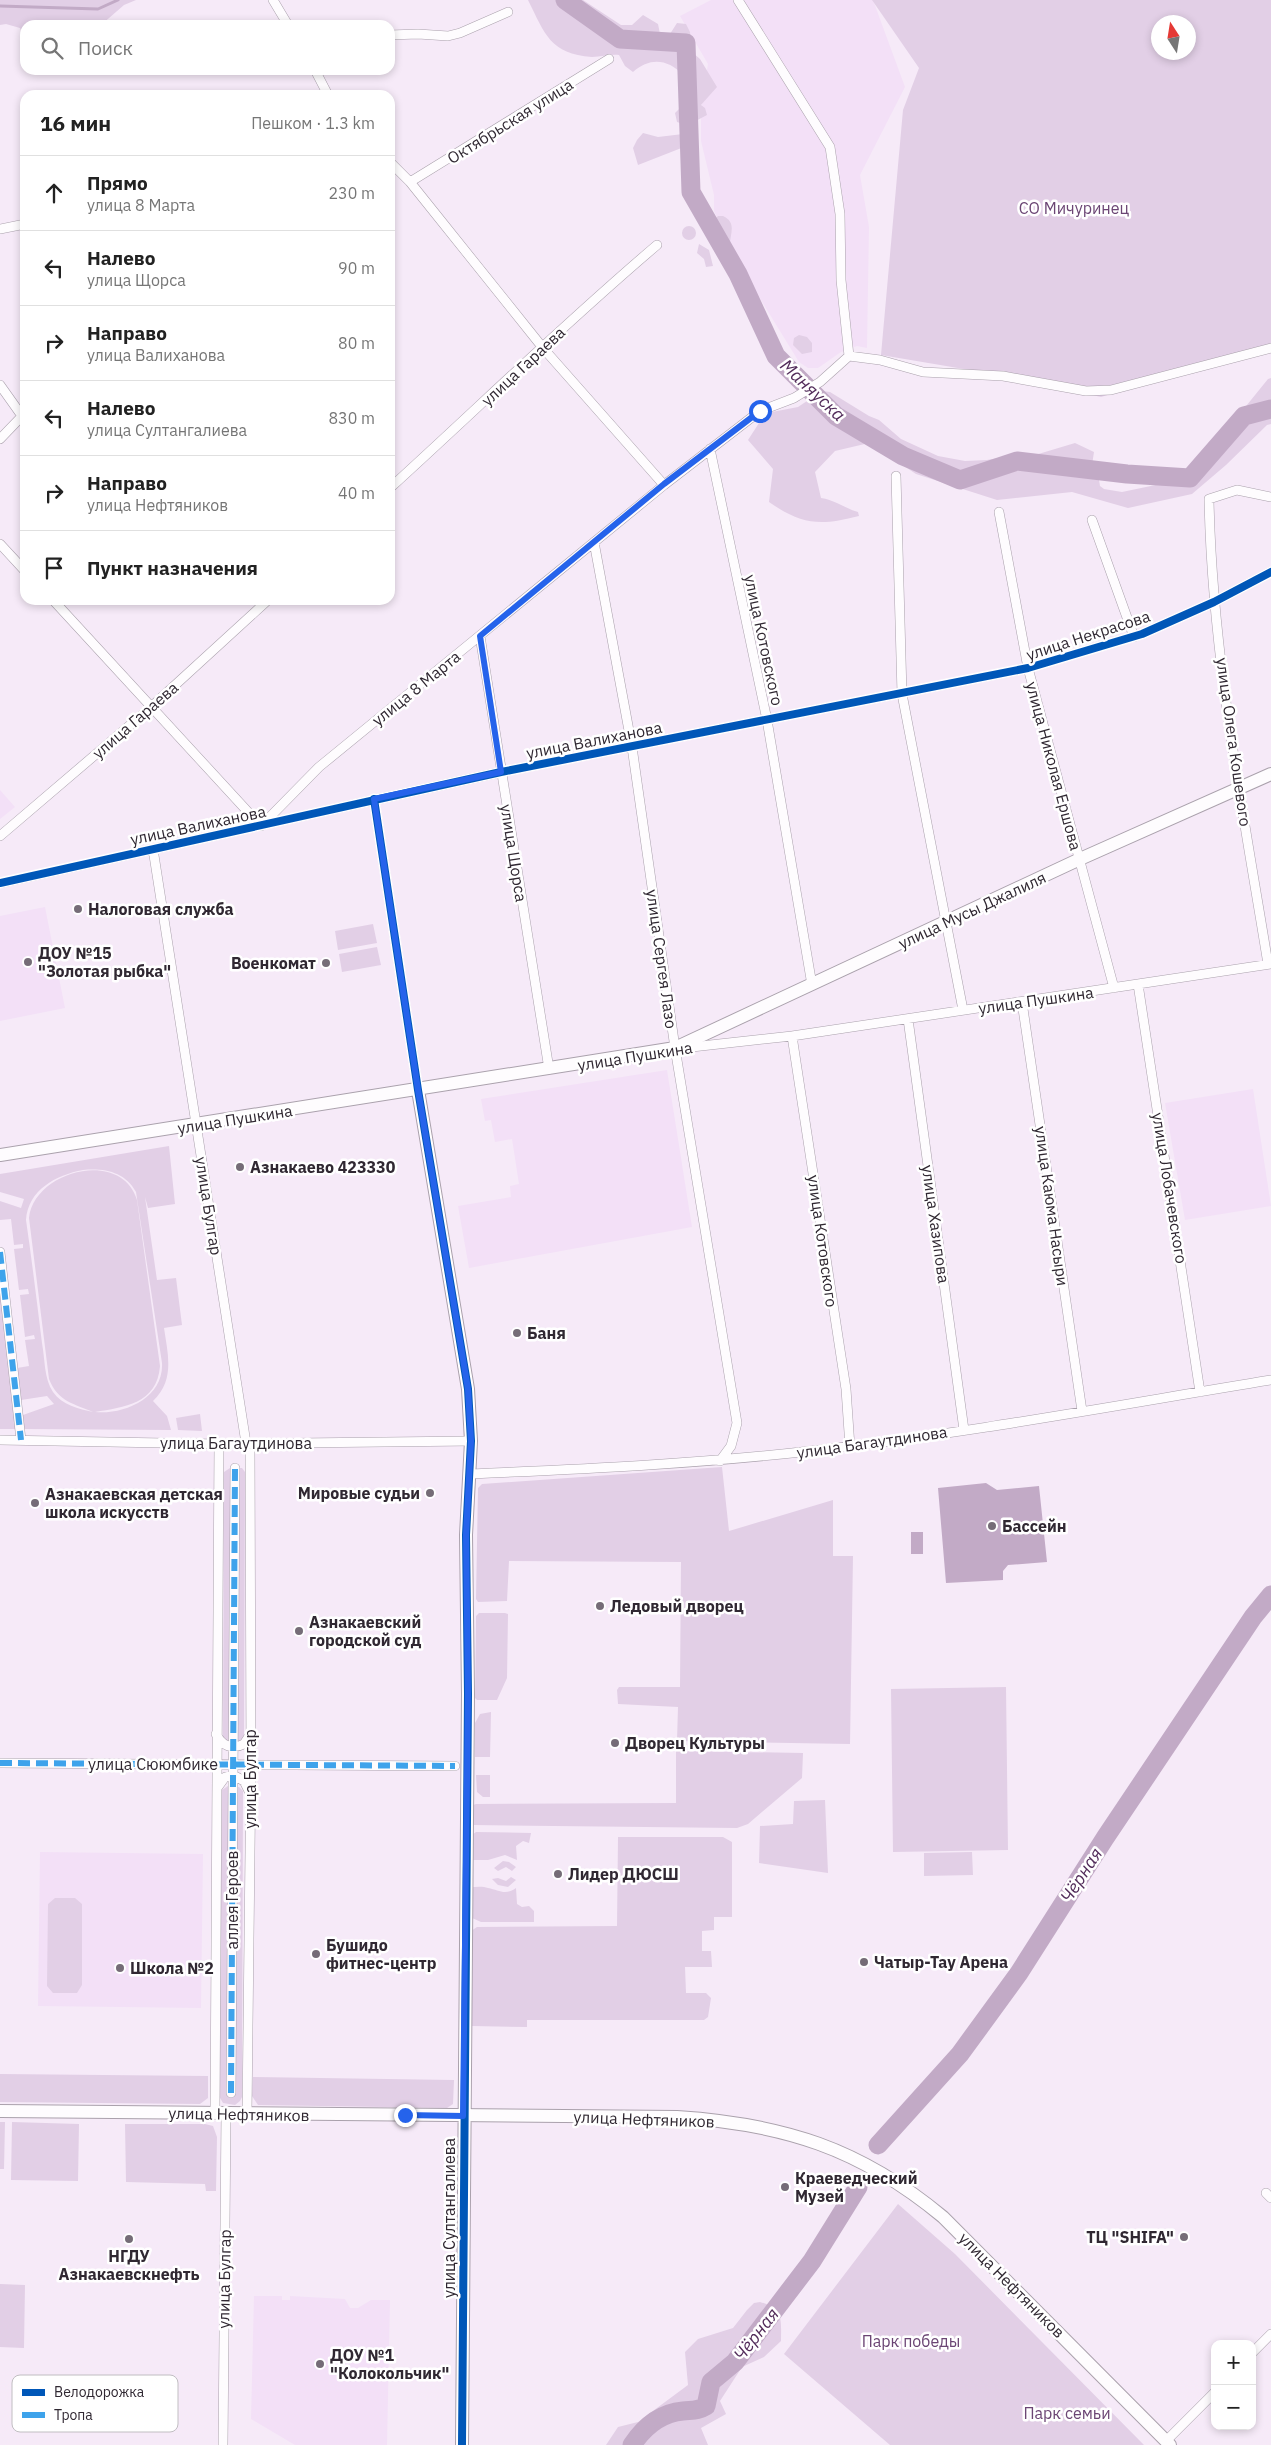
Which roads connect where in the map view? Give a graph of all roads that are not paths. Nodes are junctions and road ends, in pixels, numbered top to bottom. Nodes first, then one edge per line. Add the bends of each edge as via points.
1 (273, 0) edge
2 (738, 0) edge
3 (508, 12) dead end
4 (285, 20) edge
5 (395, 35) edge
6 (609, 60) dead end
7 (318, 75) edge
8 (325, 90) edge
9 (395, 167) edge
10 (410, 182) junction
11 (20, 225) edge
12 (0, 229) edge
13 (657, 246) dead end
14 (544, 348) junction
15 (1271, 348) edge
16 (849, 356) junction
17 (0, 385) edge
18 (20, 411) edge
19 (20, 418) edge
20 (0, 439) edge
21 (710, 449) junction
22 (896, 476) dead end
23 (395, 483) edge
24 (664, 484) junction
25 (1271, 497) edge
26 (999, 512) dead end
27 (1092, 520) dead end
28 (594, 542) junction
29 (0, 544) edge
30 (20, 566) edge
31 (1271, 572) edge
32 (1214, 602) junction
33 (57, 605) edge
34 (263, 605) edge
35 (480, 636) junction
36 (1134, 637) junction
37 (1028, 668) junction
38 (902, 694) junction
39 (150, 708) junction
40 (767, 720) junction
41 (632, 747) junction
42 (501, 772) junction
43 (1271, 774) edge
44 (1239, 788) junction
45 (374, 799) junction
46 (261, 826) junction
47 (0, 836) edge
48 (152, 849) junction
49 (1080, 859) junction
50 (0, 883) edge
51 (946, 922) junction
52 (1269, 964) edge
53 (1138, 984) junction
54 (812, 985) junction
55 (1114, 988) junction
56 (1022, 1002) junction
57 (964, 1010) junction
58 (908, 1019) junction
59 (792, 1036) junction
60 (675, 1048) junction
61 (549, 1069) junction
62 (418, 1090) junction
63 (196, 1125) junction
64 (0, 1156) edge
65 (0, 1252) edge
66 (1271, 1380) edge
67 (1200, 1392) junction
68 (1082, 1411) junction
69 (964, 1430) junction
70 (0, 1440) edge
71 (21, 1440) junction
72 (471, 1441) junction
73 (248, 1443) junction
74 (220, 1444) junction
75 (850, 1446) junction
76 (720, 1461) junction
77 (235, 1468) dead end
78 (470, 1474) junction
79 (216, 1734) junction
80 (250, 1735) junction
81 (233, 1747) junction
82 (0, 1763) edge
83 (216, 1764) junction
84 (233, 1765) junction
85 (251, 1765) junction
86 (455, 1766) dead end
87 (233, 1775) junction
88 (216, 1794) junction
89 (250, 1794) junction
90 (231, 2093) dead end
91 (0, 2111) edge
92 (220, 2114) junction
93 (247, 2114) junction
94 (463, 2116) junction
95 (1271, 2334) edge
96 (1256, 2349) edge
97 (1211, 2396) edge
98 (1168, 2443) edge
99 (222, 2445) edge
100 (462, 2445) edge

1 - 4 street
2 - 16 street via 830,147 840,214
3 - 5 street via 448,36
6 - 10 street, Октябрьская улица
7 - 8 street
9 - 10 street
10 - 14 street
11 - 12 street
13 - 14 street, улица Гараева via 591,301
14 - 23 street, улица Гараева
14 - 24 street
15 - 16 street via 1111,390 1086,391 1003,376 923,372 880,360
16 - 21 street, улица 8 Марта via 820,382 794,398 760,411
17 - 18 street
19 - 20 street
21 - 24 street, улица 8 Марта
21 - 40 street, улица Котовского
22 - 38 street
24 - 28 street, улица 8 Марта
25 - 32 street, улица Олега Кошевого via 1237,490 1209,498
26 - 37 street, улица Николая Ершова
27 - 36 street
28 - 35 street, улица 8 Марта
28 - 41 street, улица Сергея Лазо
29 - 30 street
31 - 32 street, улица Некрасова
32 - 36 street, улица Некрасова
32 - 44 street, улица Олега Кошевого
33 - 39 street
34 - 39 street, улица Гараева
35 - 42 street, улица Щорса
35 - 46 street, улица 8 Марта via 319,767
36 - 37 street, улица Некрасова
37 - 38 street, улица Некрасова
37 - 49 street, улица Николая Ершова
38 - 40 street, улица Валиханова
38 - 51 street
39 - 46 street
39 - 47 street, улица Гараева
40 - 41 street, улица Валиханова
40 - 54 street, улица Котовского
41 - 42 street, улица Валиханова
41 - 60 street, улица Сергея Лазо
42 - 45 street, улица Валиханова
42 - 61 street, улица Щорса
43 - 44 street, улица Мусы Джалиля
44 - 49 street, улица Мусы Джалиля
44 - 52 street, улица Олега Кошевого
45 - 46 street, улица Валиханова
45 - 62 street, улица Султангалиева
46 - 48 street, улица Валиханова
48 - 50 street, улица Валиханова
48 - 63 street, улица Булгар
49 - 51 street, улица Мусы Джалиля
49 - 55 street, улица Николая Ершова
51 - 54 street, улица Мусы Джалиля
51 - 57 street
52 - 53 street, улица Пушкина
53 - 55 street, улица Пушкина
53 - 67 street, улица Лобачевского
54 - 60 street, улица Мусы Джалиля
55 - 56 street, улица Пушкина
56 - 57 street, улица Пушкина
56 - 68 street, улица Каюма Насыри
57 - 58 street, улица Пушкина
58 - 59 street, улица Пушкина
58 - 69 street, улица Хазипова
59 - 60 street, улица Пушкина
59 - 75 street, улица Котовского via 846,1389
60 - 61 street, улица Пушкина
60 - 76 street, улица Сергея Лазо via 736,1423 731,1446
61 - 62 street, улица Пушкина
62 - 63 street, улица Пушкина
62 - 72 street, улица Султангалиева via 468,1389
63 - 64 street, улица Пушкина
63 - 73 street, улица Булгар
65 - 71 street
66 - 67 street, улица Багаутдинова
67 - 68 street, улица Багаутдинова
68 - 69 street, улица Багаутдинова
69 - 75 street, улица Багаутдинова
70 - 71 street, улица Багаутдинова
71 - 74 street, улица Багаутдинова
72 - 73 street, улица Багаутдинова
72 - 78 street, улица Султангалиева
73 - 74 street, улица Багаутдинова
73 - 80 street, улица Булгар
74 - 79 street, улица Булгар
75 - 76 street, улица Багаутдинова
76 - 78 street, улица Багаутдинова
77 - 81 street, аллея Героев
78 - 94 street, улица Султангалиева via 466,1535 468,1694
79 - 81 street via 222,1743
79 - 83 street, улица Булгар
80 - 81 street via 244,1744
80 - 85 street, улица Булгар
81 - 84 street, аллея Героев
82 - 83 street, улица Сююмбике
83 - 84 street, улица Сююмбике
83 - 88 street, улица Булгар
84 - 85 street, улица Сююмбике
84 - 87 street, аллея Героев
85 - 86 street, улица Сююмбике
85 - 89 street, улица Булгар
87 - 88 street via 222,1780
87 - 89 street via 244,1781
87 - 90 street, аллея Героев
88 - 92 street, улица Булгар
89 - 93 street, улица Булгар
91 - 92 street, улица Нефтяников
92 - 93 street, улица Нефтяников
92 - 99 street, улица Булгар
93 - 94 street, улица Нефтяников
94 - 98 street, улица Нефтяников via 711,2119 766,2128 834,2148 889,2177 943,2217
94 - 100 street, улица Султангалиева
95 - 96 street
97 - 98 street

